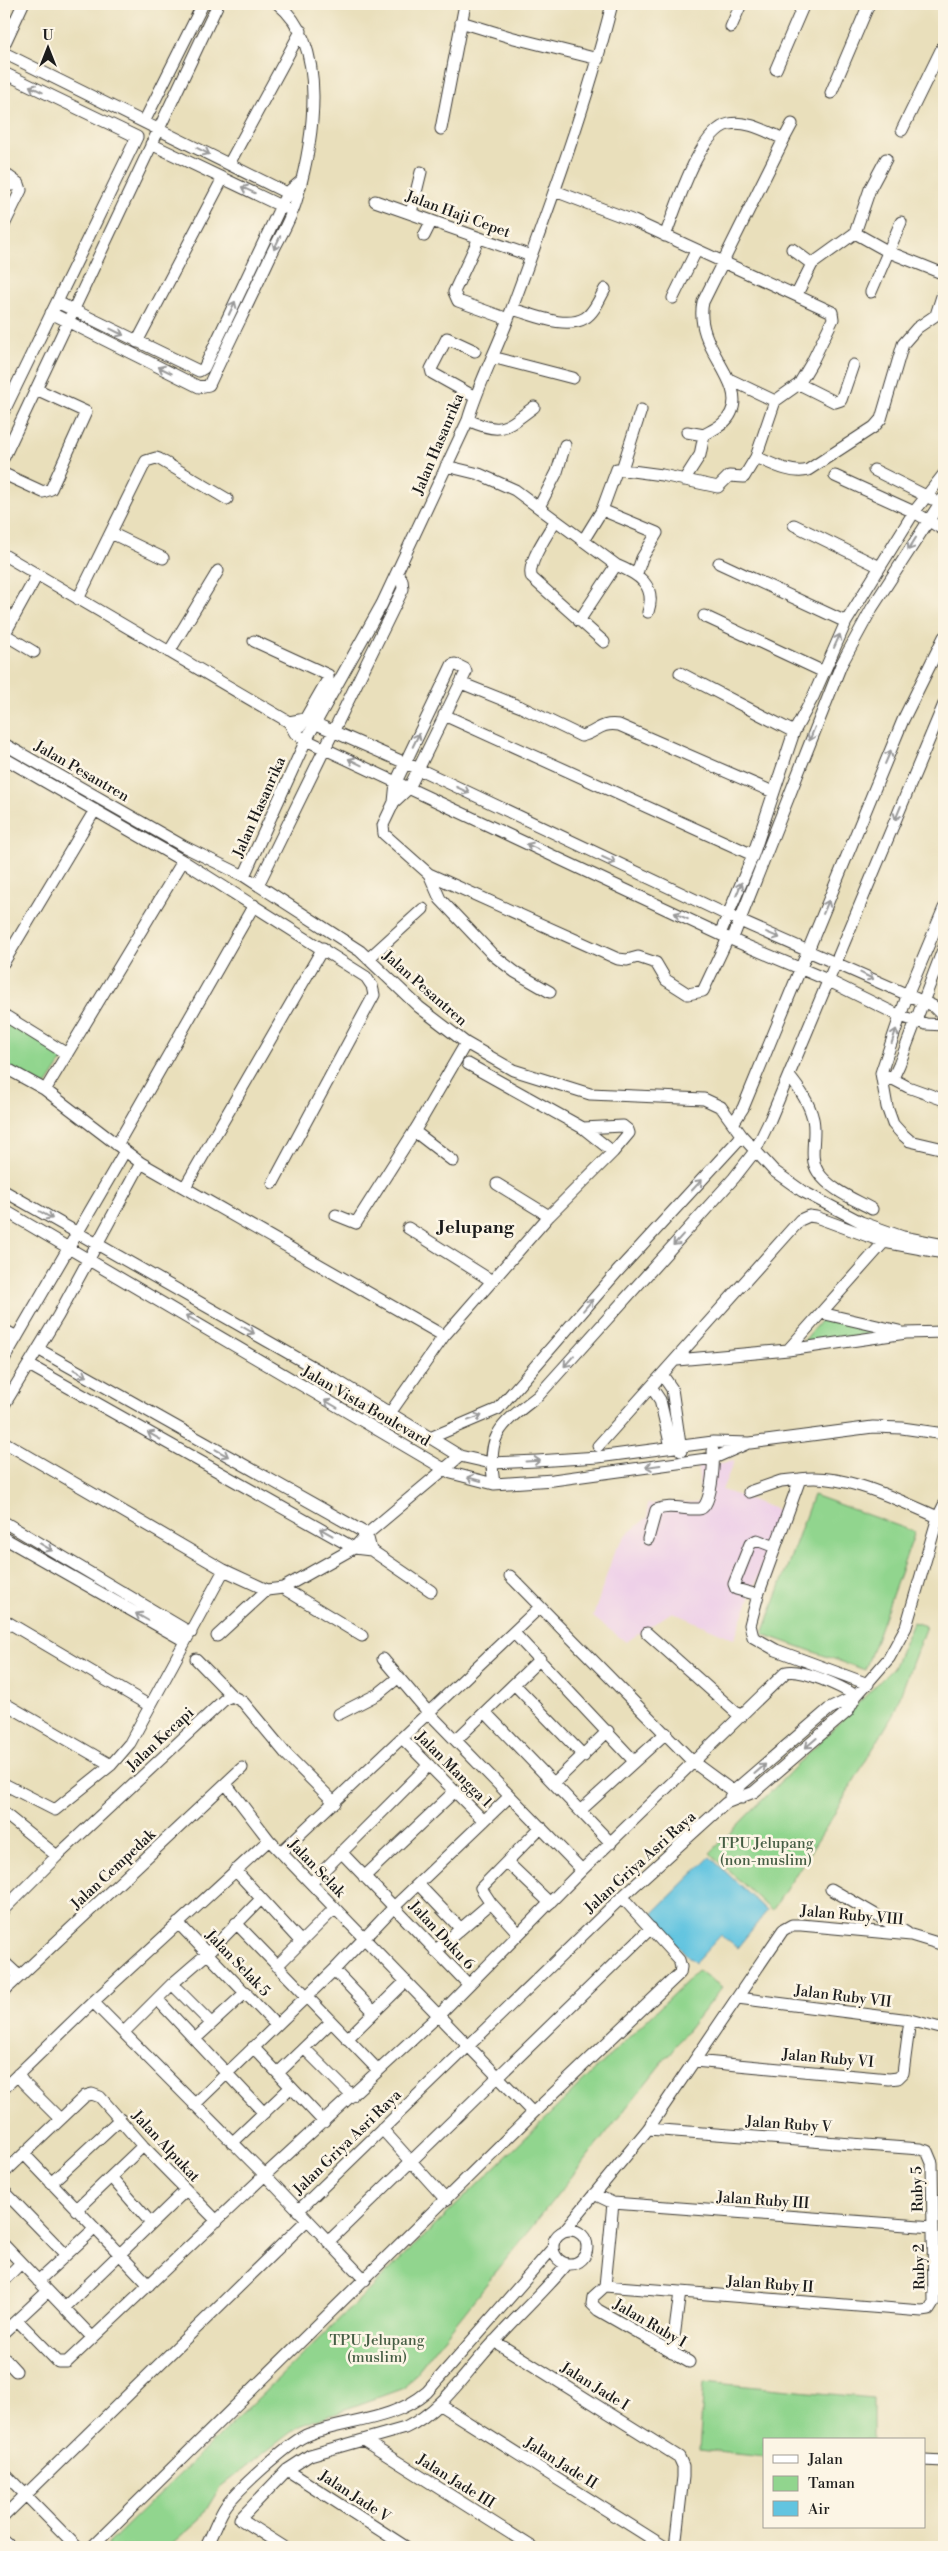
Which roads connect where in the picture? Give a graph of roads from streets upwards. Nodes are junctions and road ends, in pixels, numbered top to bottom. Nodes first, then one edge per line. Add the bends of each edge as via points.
1 (23, 4) edge
2 (203, 4) edge
3 (218, 4) edge
4 (278, 4) edge
5 (466, 4) edge
6 (612, 4) edge
7 (741, 4) edge
8 (804, 4) edge
9 (868, 4) edge
10 (461, 22) junction
11 (731, 27) dead end
12 (300, 31) junction
13 (944, 44) edge
14 (4, 45) edge
15 (4, 53) edge
16 (598, 59) junction
17 (776, 69) dead end
18 (4, 73) edge
19 (76, 88) junction
20 (831, 93) dead end
21 (68, 104) junction
22 (144, 122) junction
23 (792, 124) dead end
24 (159, 129) junction
25 (441, 129) dead end
26 (902, 130) dead end
27 (784, 139) junction
28 (152, 144) junction
29 (886, 160) dead end
30 (229, 164) junction
31 (421, 172) dead end
32 (4, 173) edge
33 (223, 178) junction
34 (19, 184) junction
35 (4, 186) edge
36 (555, 191) junction
37 (292, 196) junction
38 (4, 199) edge
39 (375, 201) dead end
40 (280, 206) junction
41 (292, 211) junction
42 (411, 213) junction
43 (431, 222) junction
44 (901, 222) dead end
45 (4, 225) edge
46 (855, 233) junction
47 (424, 236) dead end
48 (665, 236) junction
49 (479, 238) junction
50 (792, 249) dead end
51 (696, 251) junction
52 (889, 252) junction
53 (531, 256) junction
54 (722, 262) junction
55 (812, 264) junction
56 (944, 274) edge
57 (605, 290) dead end
58 (944, 290) edge
59 (871, 292) dead end
60 (797, 294) junction
61 (672, 298) dead end
62 (57, 302) junction
63 (73, 311) junction
64 (51, 314) junction
65 (510, 314) junction
66 (68, 322) junction
67 (138, 342) junction
68 (475, 351) dead end
69 (492, 358) junction
70 (853, 365) dead end
71 (198, 371) junction
72 (573, 378) dead end
73 (731, 380) junction
74 (800, 384) junction
75 (203, 388) junction
76 (36, 389) junction
77 (475, 397) junction
78 (775, 401) junction
79 (534, 408) dead end
80 (641, 410) dead end
81 (4, 411) edge
82 (468, 420) junction
83 (687, 432) dead end
84 (704, 434) junction
85 (564, 445) dead end
86 (4, 457) edge
87 (756, 457) junction
88 (446, 466) junction
89 (622, 469) junction
90 (874, 470) dead end
91 (4, 474) edge
92 (944, 474) edge
93 (835, 476) dead end
94 (684, 480) junction
95 (926, 496) junction
96 (227, 499) dead end
97 (942, 502) edge
98 (538, 507) junction
99 (602, 510) junction
100 (914, 512) junction
101 (927, 520) junction
102 (555, 521) junction
103 (794, 525) dead end
104 (944, 530) edge
105 (111, 533) junction
106 (582, 541) junction
107 (4, 555) edge
108 (163, 558) dead end
109 (719, 563) dead end
110 (616, 565) junction
111 (880, 567) junction
112 (218, 571) dead end
113 (637, 573) junction
114 (397, 574) junction
115 (37, 575) junction
116 (78, 599) junction
117 (648, 612) dead end
118 (704, 616) dead end
119 (579, 621) junction
120 (846, 622) junction
121 (4, 634) edge
122 (944, 637) edge
123 (254, 641) dead end
124 (604, 642) dead end
125 (34, 652) dead end
126 (169, 652) junction
127 (824, 672) junction
128 (680, 673) dead end
129 (461, 683) junction
130 (813, 697) junction
131 (825, 702) junction
132 (944, 704) edge
133 (444, 715) junction
134 (289, 722) junction
135 (310, 722) junction
136 (331, 732) junction
137 (794, 732) junction
138 (296, 733) junction
139 (306, 740) junction
140 (4, 744) edge
141 (325, 748) junction
142 (4, 758) edge
143 (405, 763) junction
144 (418, 769) junction
145 (396, 782) junction
146 (409, 788) junction
147 (772, 792) junction
148 (394, 802) junction
149 (95, 810) junction
150 (752, 855) junction
151 (183, 861) junction
152 (429, 874) junction
153 (244, 876) junction
154 (261, 879) dead end
155 (254, 905) junction
156 (944, 908) edge
157 (423, 909) dead end
158 (728, 916) junction
159 (740, 921) junction
160 (727, 938) junction
161 (323, 948) junction
162 (811, 951) junction
163 (944, 951) edge
164 (368, 959) junction
165 (834, 961) junction
166 (4, 962) edge
167 (803, 970) junction
168 (826, 979) junction
169 (550, 992) dead end
170 (907, 996) junction
171 (922, 1002) junction
172 (4, 1015) edge
173 (900, 1016) junction
174 (944, 1017) edge
175 (915, 1021) junction
176 (944, 1026) edge
177 (466, 1043) junction
178 (67, 1054) junction
179 (468, 1064) dead end
180 (4, 1067) edge
181 (789, 1076) junction
182 (886, 1078) junction
183 (44, 1089) junction
184 (944, 1100) edge
185 (734, 1122) junction
186 (583, 1128) junction
187 (414, 1131) junction
188 (742, 1136) junction
189 (121, 1148) junction
190 (944, 1149) edge
191 (756, 1150) junction
192 (613, 1152) junction
193 (453, 1161) dead end
194 (141, 1163) junction
195 (717, 1163) junction
196 (734, 1178) junction
197 (273, 1182) dead end
198 (497, 1184) dead end
199 (185, 1187) junction
200 (4, 1191) edge
201 (872, 1209) dead end
202 (4, 1210) edge
203 (336, 1216) dead end
204 (549, 1216) junction
205 (408, 1228) dead end
206 (78, 1234) junction
207 (884, 1242) junction
208 (97, 1244) junction
209 (944, 1245) edge
210 (70, 1248) junction
211 (944, 1253) edge
212 (90, 1259) junction
213 (492, 1281) junction
214 (821, 1312) junction
215 (4, 1330) edge
216 (944, 1332) edge
217 (906, 1333) junction
218 (444, 1336) junction
219 (11, 1342) edge
220 (38, 1349) junction
221 (788, 1350) junction
222 (4, 1359) edge
223 (677, 1360) junction
224 (29, 1365) junction
225 (663, 1376) junction
226 (652, 1388) junction
227 (4, 1405) edge
228 (145, 1410) junction
229 (390, 1413) junction
230 (136, 1426) junction
231 (944, 1427) edge
232 (923, 1431) junction
233 (944, 1434) edge
234 (430, 1438) junction
235 (4, 1442) edge
236 (713, 1442) junction
237 (750, 1442) junction
238 (598, 1446) dead end
239 (676, 1446) junction
240 (460, 1456) junction
241 (714, 1458) junction
242 (682, 1462) junction
243 (491, 1463) junction
244 (249, 1468) junction
245 (443, 1468) junction
246 (800, 1479) junction
247 (239, 1483) junction
248 (494, 1484) junction
249 (749, 1492) dead end
250 (944, 1505) edge
251 (938, 1517) junction
252 (4, 1522) edge
253 (367, 1534) junction
254 (4, 1538) edge
255 (648, 1539) dead end
256 (354, 1548) junction
257 (775, 1548) junction
258 (371, 1550) junction
259 (224, 1570) junction
260 (510, 1576) dead end
261 (283, 1588) junction
262 (267, 1590) junction
263 (431, 1590) dead end
264 (758, 1595) junction
265 (539, 1608) junction
266 (4, 1620) edge
267 (514, 1633) junction
268 (647, 1633) dead end
269 (217, 1636) dead end
270 (362, 1636) dead end
271 (188, 1637) junction
272 (196, 1659) dead end
273 (383, 1659) dead end
274 (540, 1660) junction
275 (399, 1678) junction
276 (514, 1684) junction
277 (868, 1684) junction
278 (232, 1696) junction
279 (856, 1696) junction
280 (4, 1703) edge
281 (150, 1706) junction
282 (428, 1712) junction
283 (485, 1712) junction
284 (339, 1714) dead end
285 (741, 1717) junction
286 (608, 1731) junction
287 (666, 1733) junction
288 (402, 1738) junction
289 (456, 1740) junction
290 (584, 1756) junction
291 (634, 1761) junction
292 (693, 1762) junction
293 (111, 1765) junction
294 (429, 1765) junction
295 (242, 1768) dead end
296 (4, 1784) edge
297 (226, 1784) junction
298 (554, 1784) junction
299 (455, 1791) junction
300 (738, 1795) junction
301 (510, 1796) junction
302 (335, 1803) junction
303 (580, 1811) junction
304 (4, 1814) edge
305 (484, 1821) junction
306 (542, 1827) junction
307 (269, 1840) junction
308 (611, 1842) junction
309 (280, 1852) junction
310 (341, 1852) junction
311 (57, 1856) junction
312 (507, 1862) junction
313 (235, 1870) junction
314 (582, 1870) junction
315 (364, 1877) junction
316 (311, 1883) junction
317 (418, 1884) junction
318 (831, 1889) dead end
319 (622, 1897) junction
320 (261, 1899) junction
321 (491, 1903) junction
322 (550, 1903) junction
323 (394, 1906) junction
324 (335, 1908) junction
325 (4, 1909) edge
326 (178, 1922) junction
327 (236, 1923) junction
328 (460, 1928) junction
329 (651, 1928) junction
330 (519, 1934) junction
331 (910, 1935) junction
332 (364, 1938) junction
333 (302, 1942) junction
334 (944, 1945) edge
335 (435, 1951) junction
336 (208, 1953) junction
337 (4, 1962) edge
338 (277, 1966) junction
339 (334, 1970) junction
340 (19, 1976) junction
341 (406, 1982) junction
342 (172, 1984) junction
343 (468, 1984) junction
344 (4, 1991) edge
345 (246, 1992) junction
346 (305, 1996) junction
347 (738, 1998) junction
348 (157, 2000) junction
349 (92, 2002) junction
350 (374, 2012) junction
351 (439, 2015) junction
352 (910, 2020) junction
353 (211, 2022) junction
354 (331, 2022) junction
355 (276, 2025) junction
356 (944, 2029) edge
357 (124, 2032) junction
358 (196, 2039) junction
359 (347, 2039) junction
360 (253, 2047) junction
361 (469, 2047) junction
362 (304, 2048) junction
363 (694, 2061) junction
364 (378, 2070) junction
365 (278, 2073) junction
366 (18, 2074) junction
367 (226, 2074) junction
368 (498, 2077) junction
369 (291, 2087) junction
370 (4, 2088) edge
371 (352, 2096) junction
372 (194, 2105) junction
373 (264, 2113) junction
374 (533, 2113) junction
375 (60, 2119) junction
376 (120, 2119) junction
377 (324, 2122) junction
378 (648, 2129) junction
379 (382, 2130) junction
380 (232, 2143) junction
381 (144, 2146) junction
382 (927, 2151) joint
383 (24, 2154) junction
384 (410, 2161) junction
385 (4, 2173) edge
386 (265, 2175) junction
387 (111, 2176) junction
388 (51, 2183) junction
389 (4, 2190) edge
390 (186, 2190) junction
391 (594, 2194) junction
392 (446, 2200) junction
393 (613, 2203) junction
394 (76, 2210) junction
395 (298, 2211) junction
396 (307, 2220) junction
397 (217, 2221) junction
398 (152, 2223) junction
399 (933, 2227) junction
400 (94, 2229) junction
401 (564, 2231) junction
402 (328, 2242) junction
403 (4, 2245) edge
404 (552, 2249) junction
405 (66, 2255) junction
406 (118, 2255) junction
407 (21, 2264) junction
408 (567, 2264) junction
409 (4, 2280) edge
410 (365, 2280) junction
411 (38, 2281) junction
412 (149, 2285) junction
413 (605, 2286) junction
414 (48, 2291) junction
415 (680, 2292) junction
416 (932, 2306) joint
417 (64, 2308) junction
418 (17, 2320) junction
419 (4, 2332) edge
420 (92, 2337) junction
421 (494, 2341) junction
422 (672, 2353) junction
423 (4, 2358) edge
424 (689, 2362) dead end
425 (16, 2371) dead end
426 (440, 2405) junction
427 (363, 2440) junction
428 (926, 2460) edge
429 (944, 2461) edge
430 (287, 2470) junction
431 (4, 2473) edge
432 (24, 2494) junction
433 (4, 2516) edge
434 (4, 2541) edge
435 (11, 2547) edge
436 (77, 2547) edge
437 (92, 2547) edge
438 (206, 2547) edge
439 (284, 2547) edge
440 (406, 2547) edge
441 (532, 2547) edge
442 (665, 2547) edge
443 (674, 2547) edge

1 - 14 street
2 - 22 street
3 - 24 street
4 - 12 street
5 - 10 street
6 - 16 street, Jalan Hasanrika
7 - 11 street
8 - 17 street
9 - 20 street
10 - 16 street
10 - 25 street
12 - 30 street
12 - 37 street via 311,66 313,116 300,182
13 - 26 street
15 - 19 street
16 - 36 street, Jalan Hasanrika
21 -> 18 street
19 - 21 street
19 - 22 street
21 - 62 street via 137,137
22 - 24 street
23 - 27 street
24 - 28 street
24 -> 30 street
27 - 48 street via 744,124 718,128 708,138 690,173
27 - 54 street
28 - 33 street
28 - 63 street
29 - 46 street via 870,189
30 - 37 street
31 - 42 street
32 - 34 street
40 -> 33 street
33 - 67 street
34 - 35 street
34 - 45 street via 19,194
35 - 38 street
36 - 48 street
36 - 53 street, Jalan Hasanrika
37 - 40 street
37 - 41 street
39 - 42 street, Jalan Haji Cepet
40 - 41 street
71 -> 40 street via 204,368
41 -> 75 street via 209,385
42 - 43 street, Jalan Haji Cepet
43 - 47 street
43 - 49 street, Jalan Haji Cepet
44 - 52 street
46 - 52 street
46 - 55 street
48 - 51 street
49 - 53 street, Jalan Haji Cepet
49 - 65 street via 454,292 455,297
50 - 55 street
51 - 54 street
51 - 61 street
52 - 56 street
52 - 59 street
53 - 65 street, Jalan Hasanrika
54 - 60 street
54 - 73 street via 700,315 714,355
55 - 60 street
57 - 65 street via 586,318 579,321 562,322
58 - 87 street via 936,315 916,328 903,344 886,410 874,427 804,471 773,465
60 - 74 street via 834,314
62 - 63 street
62 - 64 street
63 - 66 street
63 -> 67 street
64 - 66 street
64 - 81 street
65 - 69 street, Jalan Hasanrika
75 -> 66 street
66 - 76 street
67 - 71 street
68 - 77 street via 447,338 431,368 432,373
69 - 72 street
69 - 77 street, Jalan Hasanrika
70 - 74 street via 841,400 835,402
71 - 75 street
73 - 78 street
73 - 84 street via 734,401 731,413 723,423
74 - 78 street
76 - 86 street
76 - 91 street via 86,412 51,489 43,492
77 - 82 street, Jalan Hasanrika
78 - 87 street
79 - 82 street via 515,422 498,428 488,429
80 - 89 street
82 - 88 street, Jalan Hasanrika
83 - 84 street
84 - 94 street via 700,455
85 - 98 street via 557,472
87 - 94 street via 744,477 729,476 718,488
88 - 98 street via 479,474 515,490
88 - 114 street, Jalan Hasanrika
89 - 94 street
89 - 99 street via 617,469
90 - 95 street
92 - 95 street
93 - 100 street
95 - 97 street
95 - 100 street
96 - 105 street via 159,459 150,459 146,461
97 - 101 street
98 - 102 street
99 - 106 street
99 - 113 street via 657,533
100 - 101 street
100 - 111 street
101 - 104 street
101 -> 131 street via 872,608
102 - 106 street
102 - 119 street via 531,564 530,573
103 - 111 street
105 - 108 street
105 - 116 street
106 - 110 street
107 - 115 street
109 - 120 street
110 - 113 street
110 - 119 street
111 - 120 street
112 - 126 street
113 - 117 street via 649,591 651,603
114 - 135 street, Jalan Hasanrika
114 - 136 street via 403,589
115 - 116 street
115 - 121 street
116 - 126 street
118 - 127 street
119 - 124 street
127 -> 120 street
121 - 125 street
162 -> 122 street via 903,720
123 - 135 street via 328,675
126 - 134 street
127 - 130 street
128 - 137 street
129 - 133 street
143 -> 129 street via 454,664 466,669
129 - 147 street via 581,736 600,726 619,725
130 - 131 street
130 - 137 street
131 -> 159 street
132 -> 165 street
133 - 144 street
133 - 150 street
134 - 135 street
134 - 138 street
135 - 136 street
135 - 138 street
135 - 139 street, Jalan Hasanrika
136 - 141 street
136 - 143 street
137 - 147 street
138 - 139 street
139 - 141 street
139 - 153 street, Jalan Hasanrika
140 - 153 street, Jalan Pesantren via 183,846
145 -> 141 street
141 - 154 street
142 - 149 street
143 - 144 street
143 - 145 street
144 - 146 street
144 -> 158 street
145 - 146 street
145 - 148 street
146 - 148 street
160 -> 146 street
147 - 150 street
148 - 152 street via 383,825 384,834
149 - 151 street
149 - 166 street
158 -> 150 street
151 - 155 street
151 - 178 street
152 - 160 street via 618,959 638,957 656,963 666,980 688,994 702,991
152 - 169 street via 440,899 493,956
153 - 164 street, Jalan Pesantren
155 - 161 street
155 - 189 street
156 - 170 street
157 - 164 street
158 - 159 street
158 - 160 street
159 - 160 street
159 -> 162 street
160 - 167 street
161 - 197 street via 366,977 374,995
161 - 199 street
162 - 165 street
162 - 167 street
163 - 171 street
164 - 177 street, Jalan Pesantren via 419,1007
165 - 168 street
165 -> 170 street
167 - 168 street
167 - 185 street
168 - 173 street
168 - 181 street
170 - 171 street
170 - 173 street
171 - 174 street via 933,1006
171 - 175 street
172 - 178 street
173 - 175 street
182 -> 173 street
175 - 176 street
175 - 182 street
177 - 185 street, Jalan Pesantren via 513,1070 590,1094 704,1099 721,1107
177 - 187 street
178 - 183 street
179 - 186 street
180 - 183 street
181 - 191 street
181 - 201 street via 806,1097 814,1120 814,1162 818,1172 841,1193
182 - 184 street
182 - 190 street via 887,1107 893,1124 910,1142
183 - 189 street
185 - 188 street, Jalan Pesantren
186 - 192 street
186 - 192 street via 626,1127 628,1135
187 - 193 street
187 - 203 street via 356,1223
188 - 191 street, Jalan Pesantren
188 - 195 street
189 - 194 street
189 - 206 street
191 - 196 street
191 - 209 street, Jalan Pesantren via 774,1171 802,1191 861,1222 903,1237
192 - 204 street
194 - 199 street
194 - 208 street
195 - 196 street
234 -> 195 street via 498,1409
196 -> 243 street via 538,1396 503,1423 497,1434
198 - 204 street
199 - 218 street
200 -> 206 street, Jalan Vista Boulevard
202 - 210 street, Jalan Vista Boulevard
204 - 213 street
205 - 213 street
206 - 208 street, Jalan Vista Boulevard
206 - 210 street
207 - 211 street
207 - 214 street
207 - 223 street via 816,1217 800,1220
208 - 212 street
208 -> 229 street, Jalan Vista Boulevard
210 - 212 street, Jalan Vista Boulevard
210 - 219 street
212 - 220 street
245 -> 212 street, Jalan Vista Boulevard
213 - 218 street
214 - 217 street
214 - 221 street
215 - 219 street
216 - 217 street
217 - 221 street
218 - 229 street
219 - 222 street
220 - 224 street
220 -> 228 street
221 - 223 street
223 - 225 street
224 - 227 street
224 - 230 street
225 - 226 street
225 - 239 street via 672,1389
226 - 238 street
226 - 239 street via 660,1400
228 - 230 street
228 -> 244 street
229 - 234 street, Jalan Vista Boulevard
247 -> 230 street
231 - 232 street
232 - 233 street, Jalan Vista Boulevard
232 - 237 street, Jalan Vista Boulevard via 873,1427
234 - 240 street, Jalan Vista Boulevard
235 - 259 street
236 - 237 street, Jalan Vista Boulevard
236 - 239 street, Jalan Vista Boulevard
236 - 241 street
237 - 241 street, Jalan Vista Boulevard
239 - 242 street
243 -> 239 street, Jalan Vista Boulevard via 598,1457
240 - 243 street, Jalan Vista Boulevard
240 - 245 street
241 - 242 street, Jalan Vista Boulevard
241 - 255 street via 715,1467 705,1507 656,1510
242 -> 248 street, Jalan Vista Boulevard via 552,1480
243 - 248 street
244 - 247 street
244 - 253 street
248 -> 245 street, Jalan Vista Boulevard
245 - 253 street
246 - 249 street
246 - 251 street via 829,1479 874,1491
246 - 257 street
256 -> 247 street
250 - 251 street
251 - 277 street via 906,1626 889,1658
252 -> 271 street
253 - 256 street
253 - 258 street
271 -> 254 street
256 - 258 street
256 - 261 street
257 - 264 street
257 - 264 street via 757,1540 750,1544 734,1584 736,1589
258 - 263 street
259 - 262 street
259 - 271 street
260 - 265 street
261 - 262 street
261 - 270 street
262 - 269 street
264 - 277 street via 750,1625 753,1637 776,1650
265 - 267 street
265 - 287 street
266 - 281 street
267 - 274 street
267 - 282 street
268 - 285 street
271 - 281 street
272 - 278 street
273 - 275 street
274 - 276 street
274 - 286 street
275 - 282 street
275 - 284 street via 378,1694
276 - 283 street
276 - 290 street
277 - 279 street
278 - 302 street via 243,1702 287,1755
278 - 311 street, Jalan Kecapi via 225,1699
279 - 285 street via 794,1670 786,1672
279 - 300 street via 829,1709
280 - 293 street
281 - 293 street via 130,1743
282 - 288 street
282 - 289 street
283 - 289 street
283 - 298 street
285 - 292 street
286 - 290 street
286 - 291 street
287 - 291 street
287 - 292 street
288 - 294 street, Jalan Mangga 1
288 - 302 street
289 - 301 street
290 - 298 street
291 - 303 street
292 - 300 street
292 - 308 street
293 - 296 street via 56,1810
294 - 299 street, Jalan Mangga 1
294 - 310 street
295 - 297 street, Jalan Cempedak
297 - 307 street
297 - 340 street, Jalan Cempedak
298 - 303 street
299 - 305 street, Jalan Mangga 1
299 - 315 street
300 - 319 street, Jalan Griya Asri Raya
301 - 305 street
301 - 306 street
302 - 309 street
303 - 308 street
304 - 311 street
305 - 317 street
306 - 312 street
306 - 314 street
307 - 309 street, Jalan Selak
307 - 313 street, Jalan Selak
308 - 314 street
309 - 316 street, Jalan Selak
310 - 315 street, Jalan Duku 6
310 - 316 street
311 - 325 street, Jalan Kecapi
312 - 321 street via 481,1888
312 - 322 street
313 - 320 street
313 - 326 street, Jalan Selak
314 - 322 street
315 - 323 street, Jalan Duku 6
316 - 324 street, Jalan Selak
317 - 323 street
317 - 328 street
318 - 331 street, Jalan Ruby VIII
319 - 329 street
319 - 361 street, Jalan Griya Asri Raya
320 - 327 street
320 - 333 street
321 - 328 street
321 - 330 street
322 - 330 street
323 - 332 street
323 - 335 street, Jalan Duku 6
324 - 332 street, Jalan Selak
324 - 333 street
326 - 336 street, Jalan Selak 5
326 - 349 street, Jalan Selak
327 - 336 street
327 - 338 street
328 - 335 street
329 - 368 street
329 - 374 street via 678,1960 680,1974
330 - 343 street
331 - 334 street, Jalan Ruby VIII
331 - 347 street, Jalan Ruby VIII via 792,1925 776,1939
332 - 339 street
332 - 341 street, Jalan Selak
333 - 338 street
335 - 343 street, Jalan Duku 6
336 - 342 street
336 - 345 street, Jalan Selak 5
337 - 340 street
338 - 346 street
339 - 346 street
339 - 350 street
340 - 344 street, Jalan Cempedak
341 - 350 street
341 - 351 street, Jalan Selak
342 - 348 street
342 - 353 street
343 - 351 street
345 - 353 street
345 - 355 street, Jalan Selak 5
346 - 354 street
346 - 355 street
347 - 352 street, Jalan Ruby VII
347 - 363 street
348 - 357 street
348 - 358 street
349 - 357 street
349 - 366 street, Jalan Selak
350 - 359 street
351 - 361 street, Jalan Selak
351 - 364 street
352 - 356 street, Jalan Ruby VII
352 - 363 street, Jalan Ruby VI via 903,2073 898,2078
353 - 358 street
354 - 359 street
354 - 362 street
355 - 360 street
357 - 372 street
358 - 367 street
359 - 364 street
360 - 365 street
360 - 367 street
361 - 368 street, Jalan Selak
361 - 379 street, Jalan Griya Asri Raya
362 - 365 street
362 - 371 street
363 - 378 street
364 - 371 street
365 - 369 street
366 - 370 street, Jalan Selak
366 - 375 street
367 - 372 street
367 - 373 street
368 - 374 street, Jalan Selak
368 - 384 street
369 - 373 street
369 - 377 street
371 - 377 street
372 - 380 street
373 - 380 street
374 - 392 street
375 - 376 street, Jalan Alpukat via 85,2096 92,2094 100,2096
375 - 383 street
376 - 381 street, Jalan Alpukat
376 - 388 street
377 - 386 street
378 - 382 street, Jalan Ruby V
378 - 391 street
379 - 384 street
379 - 395 street, Jalan Griya Asri Raya
380 - 386 street
381 - 387 street
381 - 390 street, Jalan Alpukat
382 - 399 street, Ruby 5 via 932,2163
383 - 385 street
383 - 388 street
384 - 392 street
384 - 402 street
386 - 395 street
386 - 397 street
387 - 394 street
387 - 398 street
388 - 394 street
389 - 405 street
390 - 397 street, Jalan Alpukat
390 - 398 street
391 - 393 street, Jalan Ruby III
391 - 401 street
392 - 410 street
393 - 399 street, Jalan Ruby III
393 - 413 street
394 - 400 street
395 - 396 street
396 - 402 street
396 - 432 street
397 - 412 street
398 - 406 street
399 - 416 street, Ruby 2
400 - 405 street
400 - 406 street
401 - 404 street via 555,2238
401 - 408 street via 580,2233 587,2248 583,2258
402 - 410 street
403 - 407 street
404 - 408 street via 557,2259
404 - 438 street via 414,2403 392,2413 308,2434 287,2446 224,2508
405 - 411 street
406 - 412 street
406 - 417 street
407 - 409 street
407 - 411 street
408 - 421 street
410 - 437 street
411 - 414 street
412 - 420 street
413 - 415 street, Jalan Ruby II
413 - 422 street, Jalan Ruby I via 593,2297 592,2304
414 - 417 street
414 - 418 street
415 - 416 street, Jalan Ruby II via 922,2311
415 - 422 street
417 - 420 street
418 - 419 street
418 - 420 street via 62,2364
421 - 426 street
421 - 443 street, Jalan Jade I via 680,2457 683,2477
422 - 424 street, Jalan Ruby I
423 - 425 street
426 - 427 street via 405,2428
426 - 442 street, Jalan Jade II
427 - 430 street via 310,2455
427 - 441 street, Jalan Jade III
428 - 429 street
430 - 439 street via 240,2519
430 - 440 street, Jalan Jade V
431 - 432 street
432 - 433 street
432 - 436 street
434 - 435 street

